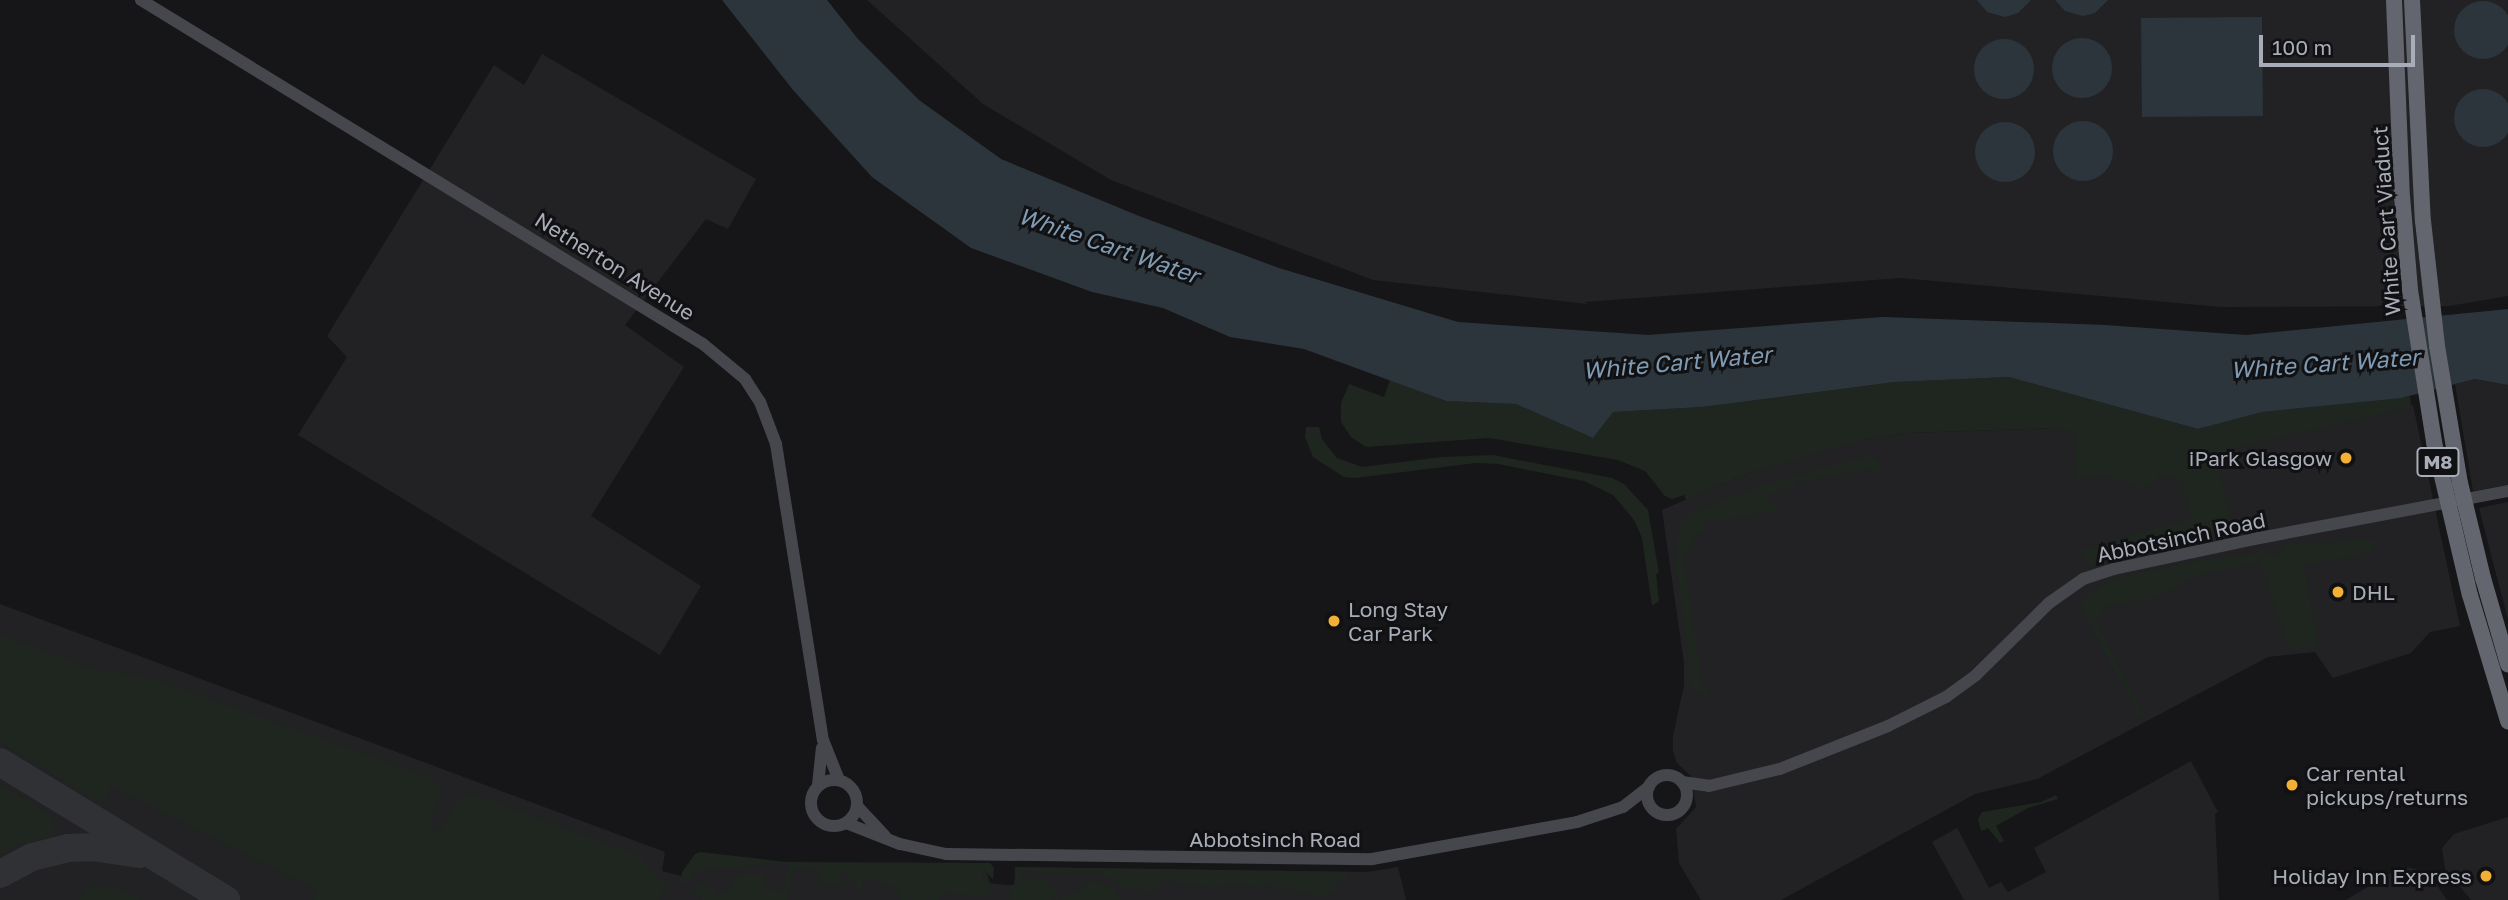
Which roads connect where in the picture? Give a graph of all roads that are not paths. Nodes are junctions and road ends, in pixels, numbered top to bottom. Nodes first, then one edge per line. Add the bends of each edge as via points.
1 (141, 0) edge
2 (2394, 0) edge
3 (2412, 0) edge
4 (2508, 491) edge
5 (2508, 664) edge
6 (2508, 721) edge
7 (823, 740) junction
8 (839, 780) junction
9 (1682, 782) junction
10 (818, 785) junction
11 (1709, 786) junction
12 (1649, 787) junction
13 (1686, 800) junction
14 (858, 807) junction
15 (1623, 807) junction
16 (1653, 810) junction
17 (846, 823) junction
18 (886, 836) junction

1 - 7 street, Netherton Avenue via 703,344 745,379 760,402 776,444
2 - 6 highway, White Cart Viaduct / M8, bridge via 2402,195 2418,350 2452,525
3 - 5 highway, White Cart Viaduct / M8, bridge via 2423,220 2437,346 2468,520
4 - 11 street, Abbotsinch Road via 2228,545 2083,579 2049,603 1976,676 1947,697 1780,769
7 - 8 street, Netherton Avenue
7 - 10 street, Netherton Avenue
8 - 10 street
8 - 14 street via 852,787
9 - 11 street, Abbotsinch Road
9 - 12 street via 1664,776
9 - 13 street
10 - 17 street via 811,805 817,818 829,826
11 - 13 street, Abbotsinch Road
12 - 15 street, Abbotsinch Road
12 - 16 street via 1647,799
13 - 16 street via 1673,814
14 - 17 street
14 - 18 street
15 - 16 street, Abbotsinch Road
15 - 18 street, Abbotsinch Road via 1577,822 1372,859 946,854
17 - 18 street, Abbotsinch Road

